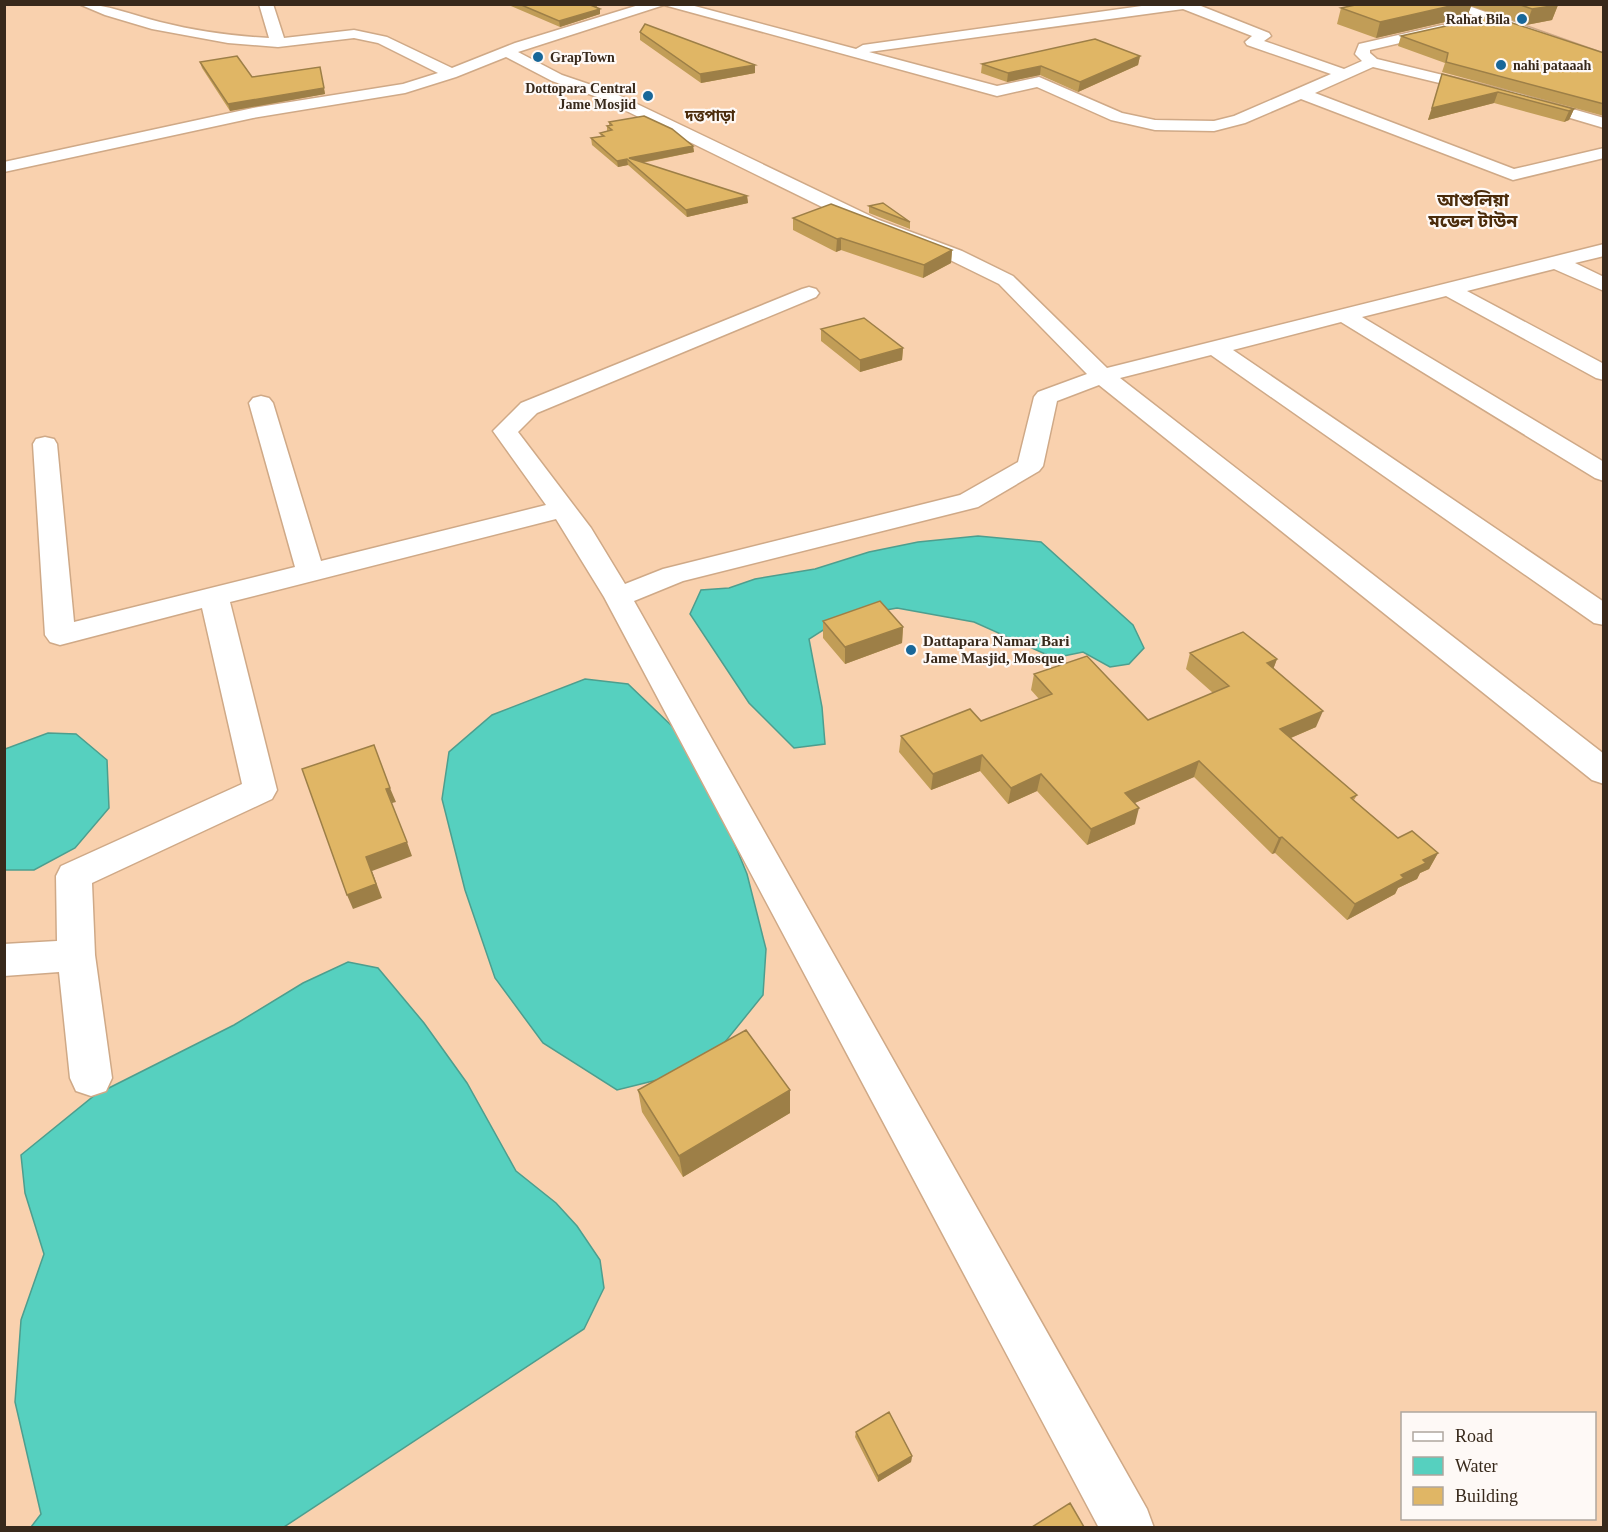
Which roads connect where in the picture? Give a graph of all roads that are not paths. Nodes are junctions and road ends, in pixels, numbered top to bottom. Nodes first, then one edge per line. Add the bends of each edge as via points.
1 (85, 4) edge
2 (266, 4) edge
3 (658, 4) edge
4 (670, 4) edge
5 (1449, 4) edge
6 (1187, 5) edge
7 (1488, 19) junction
8 (279, 44) junction
9 (506, 51) junction
10 (846, 51) junction
11 (1604, 59) edge
12 (1372, 62) junction
13 (451, 74) junction
14 (1344, 75) junction
15 (1301, 93) junction
16 (1604, 123) edge
17 (1604, 153) edge
18 (4, 167) edge
19 (1604, 250) edge
20 (1556, 262) junction
21 (1604, 285) edge
22 (1448, 289) junction
23 (808, 292) dead end
24 (1344, 315) junction
25 (1214, 347) junction
26 (1604, 373) edge
27 (1102, 376) junction
28 (261, 403) dead end
29 (45, 444) dead end
30 (1604, 472) edge
31 (563, 509) junction
32 (310, 572) junction
33 (214, 596) junction
34 (618, 597) junction
35 (1604, 616) edge
36 (1604, 772) edge
37 (76, 955) junction
38 (4, 960) edge
39 (91, 1078) dead end
40 (1128, 1527) edge

1 - 8 street via 143,24 205,37
2 - 8 street
3 - 9 street
4 - 10 street
5 - 7 street
6 - 10 street
6 - 14 street via 1264,36 1252,42
7 - 11 street
7 - 12 street via 1364,47 1362,54
8 - 13 street via 354,34 382,40
9 - 13 street
9 - 27 street via 872,224 955,255 1006,280
10 - 15 street via 997,91 1039,82 1117,117 1155,125 1214,126 1239,120
12 - 14 street
12 - 16 street
13 - 18 street via 405,88 253,114
14 - 15 street
15 - 17 street via 1514,175
19 - 20 street
20 - 21 street
20 - 22 street
22 - 24 street
22 - 26 street
23 - 31 street via 529,408 505,431
24 - 25 street
24 - 30 street
25 - 27 street
25 - 35 street
27 - 34 street via 1046,397 1030,466 969,501 673,575
27 - 36 street
28 - 32 street
29 - 33 street via 60,635
31 - 32 street
31 - 34 street
32 - 33 street
33 - 37 street via 260,790 74,876
34 - 40 street
37 - 38 street
37 - 39 street

